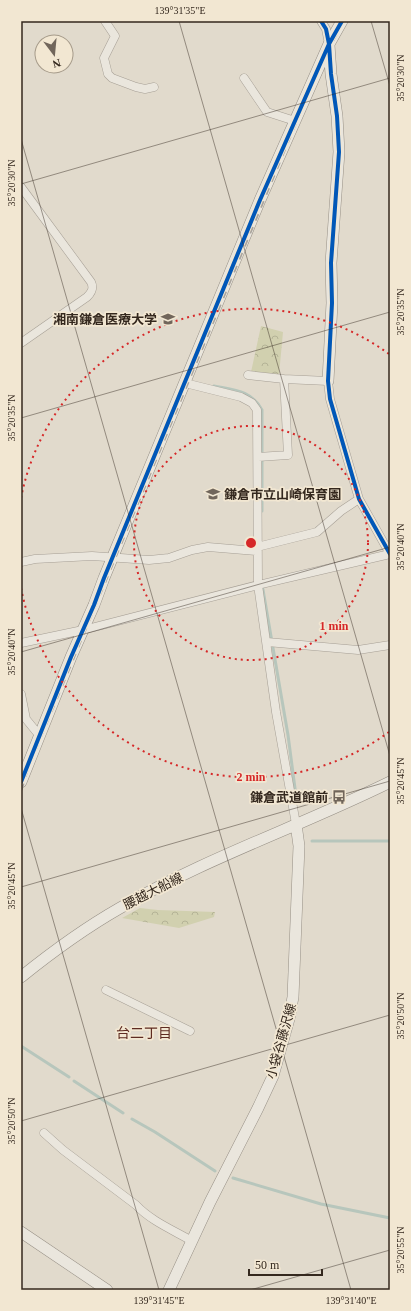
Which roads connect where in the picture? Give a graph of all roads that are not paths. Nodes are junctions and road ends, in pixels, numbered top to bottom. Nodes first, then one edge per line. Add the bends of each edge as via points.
1 (105, 21) edge
2 (321, 21) edge
3 (342, 21) edge
4 (329, 44) junction
5 (244, 78) dead end
6 (154, 88) dead end
7 (295, 121) junction
8 (21, 187) edge
9 (21, 343) edge
10 (248, 375) dead end
11 (284, 379) junction
12 (328, 381) junction
13 (185, 383) junction
14 (258, 457) junction
15 (359, 499) junction
16 (257, 549) junction
17 (390, 554) edge
18 (112, 558) junction
19 (21, 562) edge
20 (258, 585) junction
21 (83, 630) junction
22 (266, 642) junction
23 (21, 644) edge
24 (390, 645) edge
25 (21, 694) edge
26 (39, 735) junction
27 (21, 782) edge
28 (390, 782) edge
29 (296, 824) junction
30 (21, 978) edge
31 (106, 990) dead end
32 (190, 1031) dead end
33 (44, 1134) dead end
34 (21, 1232) edge
35 (192, 1241) junction
36 (107, 1290) edge
37 (168, 1290) edge

1 - 6 street via 115,36 104,58 108,74 116,81 145,89
2 - 4 street via 326,29
3 - 4 street
4 - 7 street
4 - 12 street via 339,152 331,263 332,303
5 - 7 street via 267,112
7 - 13 street
8 - 9 street via 93,287 87,297
10 - 11 street
11 - 12 street
11 - 14 street via 288,455
12 - 15 street via 330,399
13 - 14 street via 241,397 252,403 257,410
13 - 18 street
14 - 16 street
15 - 16 street via 317,532
15 - 17 street
16 - 18 street via 208,547 169,558
16 - 20 street
17 - 20 street
18 - 19 street via 92,556
18 - 21 street
20 - 21 street
20 - 22 street
21 - 23 street
21 - 26 street
22 - 24 street via 358,650
22 - 29 street
25 - 26 street via 26,719
26 - 27 street
28 - 29 street
29 - 30 street, 腰越大船線 via 209,862 121,907 48,956
29 - 35 street, 小袋谷藤沢線 via 300,846 294,997 289,1019 272,1076
31 - 32 street
33 - 35 street via 136,1205 146,1216
34 - 36 street
35 - 37 street, 小袋谷藤沢線

